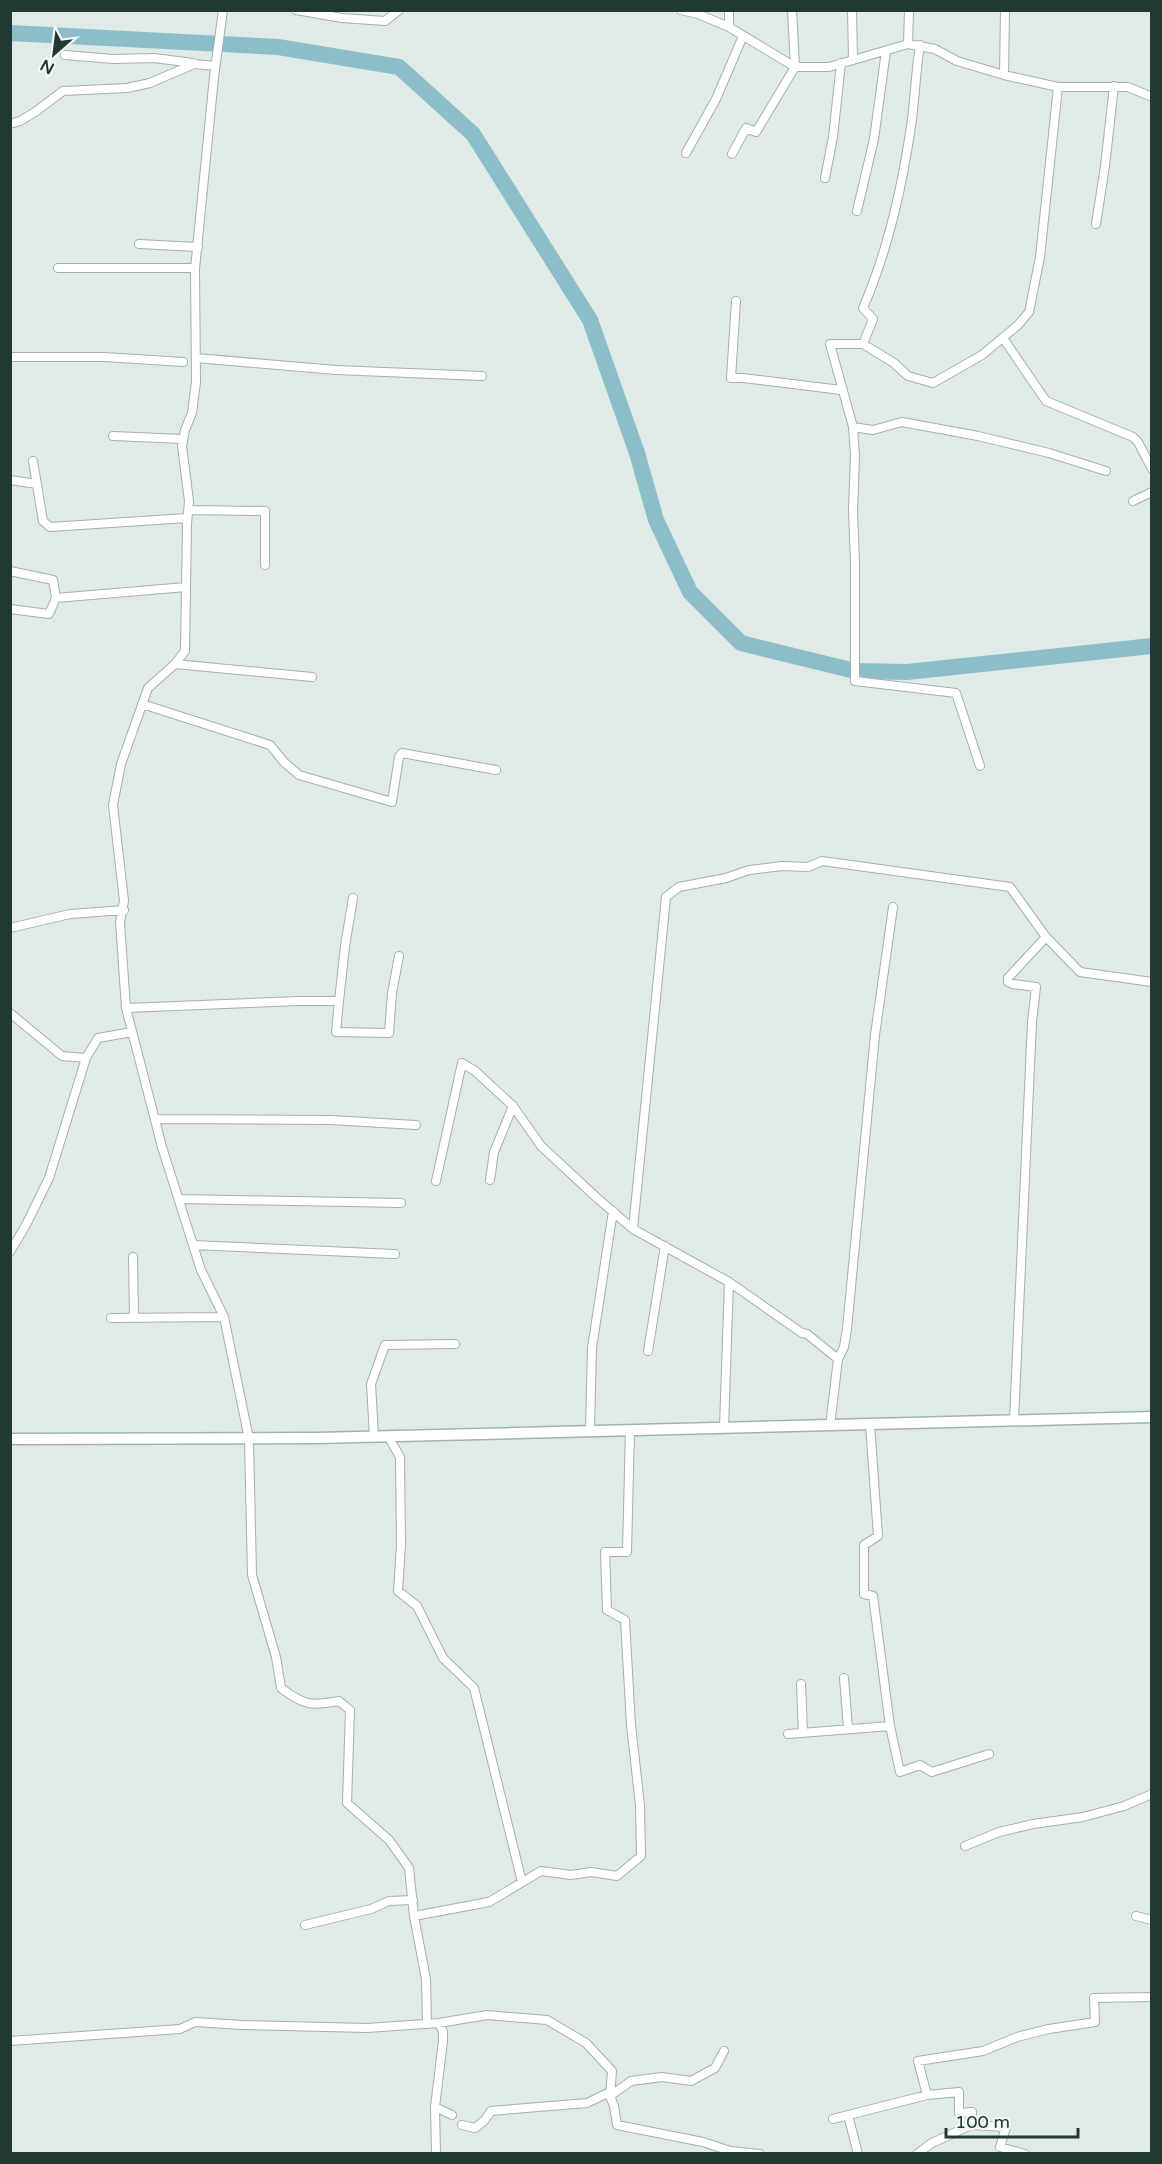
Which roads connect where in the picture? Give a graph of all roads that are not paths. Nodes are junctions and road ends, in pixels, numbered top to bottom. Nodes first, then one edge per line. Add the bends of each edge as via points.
1 (296, 10) edge
2 (399, 10) edge
3 (681, 10) edge
4 (729, 10) edge
5 (792, 10) edge
6 (852, 10) edge
7 (909, 10) edge
8 (1005, 10) edge
9 (222, 14) edge
10 (729, 27) junction
11 (743, 36) junction
12 (908, 44) junction
13 (920, 45) junction
14 (886, 51) junction
15 (65, 55) dead end
16 (853, 58) junction
17 (194, 63) junction
18 (841, 63) junction
19 (215, 66) junction
20 (795, 67) junction
21 (1004, 75) junction
22 (1058, 87) junction
23 (1114, 87) junction
24 (1152, 97) edge
25 (10, 124) edge
26 (686, 153) dead end
27 (732, 154) dead end
28 (825, 178) dead end
29 (857, 211) dead end
30 (1096, 224) dead end
31 (139, 244) dead end
32 (198, 247) junction
33 (58, 268) dead end
34 (195, 268) junction
35 (736, 301) dead end
36 (1003, 338) junction
37 (863, 344) junction
38 (10, 357) edge
39 (196, 358) junction
40 (183, 362) dead end
41 (482, 376) dead end
42 (842, 390) junction
43 (853, 426) junction
44 (113, 436) dead end
45 (183, 439) junction
46 (33, 461) dead end
47 (1152, 469) edge
48 (1106, 471) dead end
49 (10, 480) edge
50 (37, 484) junction
51 (1152, 492) edge
52 (1133, 501) dead end
53 (188, 514) junction
54 (265, 565) dead end
55 (10, 571) edge
56 (186, 587) junction
57 (56, 598) junction
58 (10, 609) edge
59 (175, 664) junction
60 (312, 677) dead end
61 (142, 704) junction
62 (980, 766) dead end
63 (496, 770) dead end
64 (353, 898) dead end
65 (893, 907) dead end
66 (124, 910) junction
67 (10, 928) edge
68 (1046, 938) junction
69 (399, 956) dead end
70 (1152, 982) edge
71 (339, 1001) junction
72 (126, 1008) junction
73 (10, 1012) edge
74 (132, 1032) junction
75 (86, 1058) junction
76 (513, 1106) junction
77 (154, 1119) junction
78 (416, 1125) dead end
79 (490, 1180) dead end
80 (436, 1181) dead end
81 (179, 1199) junction
82 (401, 1203) dead end
83 (613, 1211) junction
84 (633, 1229) junction
85 (193, 1245) junction
86 (665, 1246) junction
87 (10, 1251) edge
88 (395, 1254) dead end
89 (133, 1257) dead end
90 (729, 1282) junction
91 (224, 1317) junction
92 (111, 1318) dead end
93 (134, 1318) junction
94 (455, 1344) dead end
95 (648, 1351) dead end
96 (838, 1359) junction
97 (1152, 1417) edge
98 (1014, 1420) junction
99 (870, 1424) junction
100 (830, 1426) junction
101 (724, 1427) junction
102 (630, 1430) junction
103 (590, 1431) junction
104 (374, 1436) junction
105 (388, 1436) junction
106 (10, 1439) edge
107 (249, 1439) junction
108 (843, 1678) dead end
109 (801, 1684) dead end
110 (890, 1726) junction
111 (848, 1728) junction
112 (803, 1732) junction
113 (788, 1734) dead end
114 (989, 1754) dead end
115 (1152, 1794) edge
116 (965, 1846) dead end
117 (522, 1882) junction
118 (413, 1900) junction
119 (414, 1916) junction
120 (1136, 1916) dead end
121 (1152, 1920) edge
122 (305, 1925) dead end
123 (1152, 1996) edge
124 (439, 2023) junction
125 (427, 2024) junction
126 (10, 2041) edge
127 (724, 2051) dead end
128 (610, 2094) junction
129 (927, 2095) junction
130 (435, 2107) junction
131 (452, 2115) dead end
132 (848, 2115) junction
133 (833, 2119) dead end
134 (462, 2125) dead end
135 (971, 2125) junction
136 (436, 2154) edge
137 (760, 2154) edge
138 (858, 2154) edge
139 (917, 2154) edge
140 (1025, 2154) edge

1 - 2 street via 385,21
3 - 10 street
4 - 10 street
5 - 20 street
6 - 16 street
7 - 12 street
8 - 21 street
9 - 19 street
10 - 11 street
11 - 20 street
11 - 26 street via 716,99
12 - 13 street
12 - 14 street
13 - 21 street via 957,62
13 - 37 street via 896,213 863,308 873,319
14 - 16 street
14 - 29 street via 874,139
15 - 17 street
16 - 18 street
17 - 19 street
17 - 25 street via 150,83 128,88 63,91 35,112
18 - 20 street
18 - 28 street
19 - 32 street
20 - 27 street via 756,132 746,128
21 - 22 street
22 - 23 street
22 - 36 street via 1035,285 1029,312
23 - 24 street via 1128,87
23 - 30 street
31 - 32 street
32 - 34 street
33 - 34 street
34 - 39 street
35 - 42 street via 731,378
36 - 37 street via 933,383 908,375
36 - 47 street via 1046,401 1136,439
37 - 42 street via 831,344
38 - 40 street
39 - 41 street via 336,370
39 - 45 street via 192,413
42 - 43 street
43 - 48 street via 873,430 902,423 978,436
43 - 62 street via 855,681 956,693
44 - 45 street
45 - 53 street
46 - 50 street
49 - 50 street
50 - 53 street via 43,521 50,527
51 - 52 street
53 - 54 street via 265,511
53 - 56 street
55 - 57 street via 53,580
56 - 57 street
56 - 59 street via 185,651
57 - 58 street via 49,614
59 - 60 street
59 - 61 street via 148,687
61 - 63 street via 270,745 299,775 392,801 402,753
61 - 66 street via 121,764 113,805
64 - 71 street
65 - 96 street via 875,1035 847,1329
66 - 67 street via 70,914
66 - 72 street via 120,922
68 - 70 street via 1080,972
68 - 84 street via 1010,887 896,871 822,861 808,867 749,870 679,887 666,897
68 - 98 street via 1008,978 1013,984 1036,987
69 - 71 street via 389,1033 336,1032
71 - 72 street
72 - 74 street
73 - 75 street via 62,1056
74 - 75 street via 98,1038
74 - 77 street
75 - 87 street via 49,1178
76 - 79 street via 494,1152
76 - 80 street via 462,1063
76 - 83 street via 541,1146
77 - 78 street via 330,1120
77 - 81 street
81 - 82 street
81 - 85 street
83 - 84 street
83 - 103 street via 592,1348
84 - 86 street
85 - 88 street
85 - 91 street
86 - 90 street
86 - 95 street
89 - 93 street
90 - 96 street
90 - 101 street
91 - 93 street
91 - 107 street
92 - 93 street
94 - 104 street via 385,1345 370,1384
96 - 100 street
97 - 98 main road
98 - 99 main road
99 - 100 main road
99 - 110 street via 878,1536 864,1545 864,1594 873,1596
100 - 101 main road
101 - 102 main road
102 - 103 main road
102 - 117 street via 627,1552 605,1551 607,1610 625,1620 641,1856 617,1876 541,1870
103 - 105 main road
104 - 105 main road
104 - 107 main road
105 - 117 street via 400,1457 398,1591 417,1606 443,1658 474,1688
106 - 107 main road
107 - 118 street via 252,1575 281,1688 312,1706 339,1701 351,1710 347,1803 389,1840 409,1868
108 - 111 street
109 - 112 street
110 - 111 street
110 - 114 street via 900,1772 920,1765 932,1772
111 - 112 street
112 - 113 street
115 - 116 street via 1083,1817 999,1832
117 - 119 street via 489,1902
118 - 119 street
118 - 122 street via 389,1902
119 - 125 street via 426,1979
120 - 121 street
123 - 129 street via 1094,1998 1095,2022 1017,2037 983,2051 918,2061
124 - 125 street
124 - 128 street via 487,2015 547,2020 586,2043 612,2071
124 - 130 street via 443,2041
125 - 126 street via 367,2028 195,2022 180,2029
127 - 128 street via 715,2068 691,2081 662,2077 631,2081
128 - 134 street via 587,2103 491,2111 475,2128
128 - 137 street via 617,2125 730,2151
129 - 132 street
129 - 135 street via 959,2092 959,2113 972,2112
130 - 131 street
130 - 136 street
132 - 133 street
132 - 138 street
135 - 139 street
135 - 140 street via 1006,2127 1000,2147

